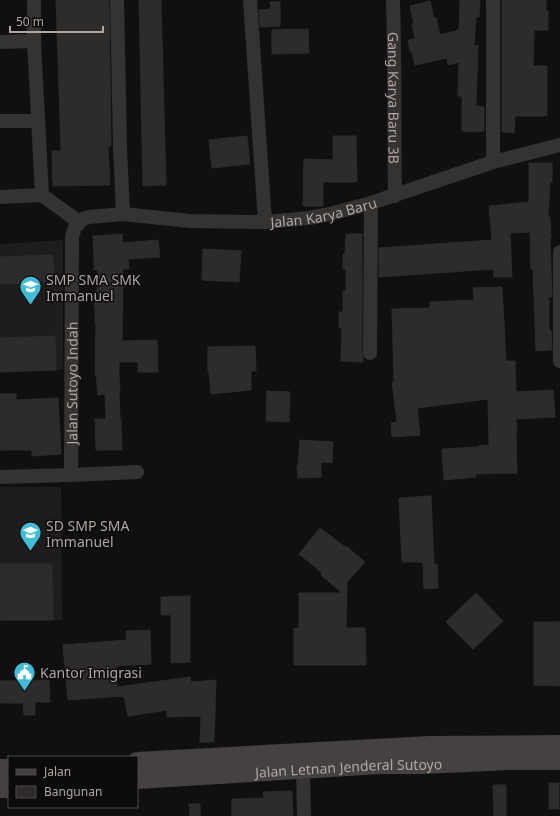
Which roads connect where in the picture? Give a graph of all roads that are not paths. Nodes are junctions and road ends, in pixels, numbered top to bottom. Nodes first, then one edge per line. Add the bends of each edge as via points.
1 (34, 0) edge
2 (117, 0) edge
3 (250, 0) edge
4 (393, 0) edge
5 (493, 0) edge
6 (34, 41) junction
7 (0, 42) edge
8 (38, 120) junction
9 (0, 121) edge
10 (560, 145) edge
11 (493, 162) junction
12 (42, 194) junction
13 (395, 196) junction
14 (0, 197) edge
15 (371, 203) junction
16 (123, 214) junction
17 (79, 222) junction
18 (264, 222) junction
19 (560, 252) edge
20 (370, 353) dead end
21 (560, 361) edge
22 (137, 472) dead end
23 (71, 475) junction
24 (0, 476) edge
25 (560, 745) edge
26 (510, 753) junction
27 (560, 760) edge
28 (138, 762) edge
29 (303, 768) junction
30 (138, 779) edge
31 (304, 816) edge

1 - 6 street
2 - 16 street
3 - 18 street
4 - 13 street, Gang Karya Baru 3B
5 - 11 street
6 - 7 street
6 - 8 street
8 - 9 street
8 - 12 street
10 - 11 street, Jalan Karya Baru
11 - 13 street, Jalan Karya Baru
12 - 14 street
12 - 17 street
13 - 15 street, Jalan Karya Baru
15 - 18 street, Jalan Karya Baru via 310,218
15 - 20 street
16 - 17 street, Jalan Karya Baru via 89,217
16 - 18 street, Jalan Karya Baru via 190,221
17 - 23 street, Jalan Sutoyo Indah via 72,237
19 - 21 street
22 - 23 street
23 - 24 street
25 - 26 street, Jalan Letnan Jenderal Sutoyo
26 - 27 street, Jalan Letnan Jenderal Sutoyo
26 - 28 street, Jalan Letnan Jenderal Sutoyo via 430,746
26 - 29 street, Jalan Letnan Jenderal Sutoyo via 423,764
29 - 30 street, Jalan Letnan Jenderal Sutoyo
29 - 31 street

